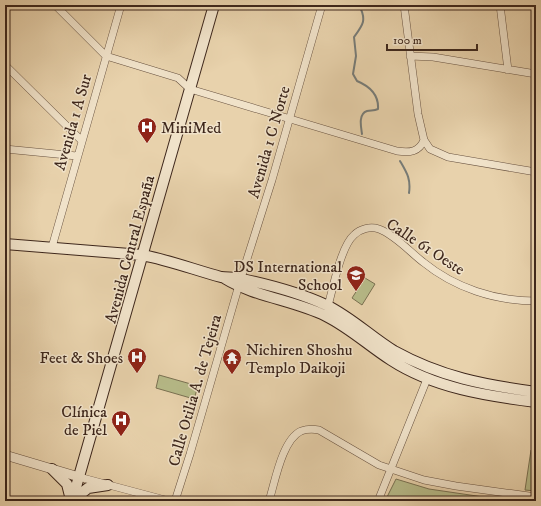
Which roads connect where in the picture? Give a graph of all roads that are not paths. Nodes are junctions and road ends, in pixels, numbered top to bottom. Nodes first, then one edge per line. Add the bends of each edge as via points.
1 (55, 5) edge
2 (121, 5) edge
3 (214, 5) edge
4 (322, 5) edge
5 (404, 5) edge
6 (500, 5) edge
7 (106, 56) junction
8 (410, 56) junction
9 (5, 65) edge
10 (508, 70) junction
11 (536, 74) edge
12 (190, 89) junction
13 (290, 120) junction
14 (81, 140) junction
15 (424, 140) junction
16 (5, 150) edge
17 (77, 156) junction
18 (536, 172) edge
19 (5, 244) edge
20 (52, 247) junction
21 (142, 255) junction
22 (240, 283) junction
23 (536, 301) edge
24 (328, 306) junction
25 (441, 373) junction
26 (427, 379) junction
27 (536, 392) edge
28 (536, 402) edge
29 (5, 455) edge
30 (395, 459) junction
31 (379, 465) junction
32 (52, 469) junction
33 (391, 469) junction
34 (79, 477) junction
35 (108, 485) junction
36 (536, 497) edge
37 (521, 498) edge
38 (72, 501) edge
39 (169, 501) edge
40 (175, 501) edge
41 (269, 501) edge
42 (378, 501) edge

1 - 7 street
2 - 7 street, Avenida 1 A Sur
3 - 12 main road, Avenida Central España
4 - 13 street, Avenida 1 C Norte
5 - 8 street
6 - 10 street
7 - 12 street via 178,78
7 - 14 street, Avenida 1 A Sur
8 - 10 street via 433,57
8 - 15 street
9 - 14 street
10 - 11 street
12 - 13 street
12 - 21 main road, Avenida Central España
13 - 15 street via 406,152 421,147
13 - 22 street, Avenida 1 C Norte
14 - 17 street, Avenida 1 A Sur
15 - 18 street via 430,148 448,157
16 - 17 street
17 - 20 street, Avenida 1 A Sur
19 - 20 main road
20 - 21 main road
21 - 22 main road
21 - 34 main road, Avenida Central España
22 - 24 main road via 309,298
22 - 26 main road via 326,316 392,361
22 - 40 street, Calle Otilia A. de Tejeira
23 - 24 street, Calle 61 Oeste via 491,296 468,288 439,273 389,235 379,229 370,228 361,230 348,241
24 - 25 main road via 393,350
25 - 26 main road via 431,374
25 - 27 main road via 482,385
26 - 28 main road via 473,392
26 - 30 street
29 - 32 street
30 - 31 street via 388,464
30 - 33 street
31 - 33 street
31 - 41 street via 319,430 301,431 286,447
32 - 34 street
32 - 38 main road via 66,481
33 - 37 street via 424,480
33 - 42 street
34 - 35 street
34 - 38 main road, Avenida Central España
35 - 38 main road via 88,488
35 - 39 street
36 - 37 street

